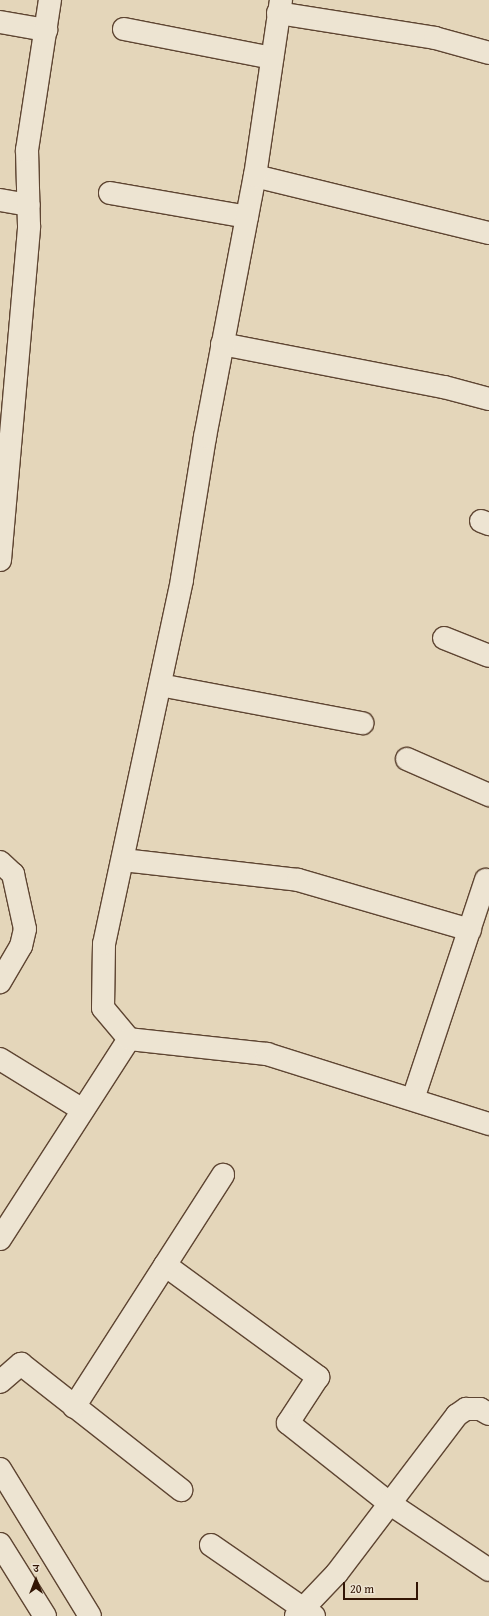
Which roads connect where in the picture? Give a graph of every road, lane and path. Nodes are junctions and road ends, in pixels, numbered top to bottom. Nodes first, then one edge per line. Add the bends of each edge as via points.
1 (50, 0) edge
2 (280, 7) edge
3 (0, 22) edge
4 (124, 29) dead end
5 (46, 30) junction
6 (489, 53) edge
7 (272, 58) junction
8 (255, 176) junction
9 (110, 192) dead end
10 (0, 200) edge
11 (29, 204) junction
12 (247, 216) junction
13 (489, 233) edge
14 (222, 344) junction
15 (489, 399) edge
16 (6, 438) edge
17 (0, 560) edge
18 (444, 638) dead end
19 (489, 656) edge
20 (160, 685) junction
21 (362, 723) dead end
22 (408, 759) dead end
23 (489, 795) edge
24 (123, 860) junction
25 (0, 862) edge
26 (486, 880) dead end
27 (470, 930) junction
28 (0, 982) edge
29 (129, 1039) junction
30 (0, 1059) edge
31 (413, 1099) junction
32 (83, 1110) junction
33 (489, 1124) edge
34 (223, 1175) dead end
35 (0, 1238) edge
36 (165, 1265) junction
37 (0, 1382) edge
38 (74, 1407) junction
39 (489, 1414) edge
40 (0, 1469) edge
41 (181, 1490) dead end
42 (389, 1503) junction
43 (0, 1544) edge
44 (211, 1545) dead end
45 (489, 1570) edge
46 (305, 1613) edge
47 (45, 1616) edge
48 (90, 1616) edge

1 - 5 street
2 - 6 street via 435,38
2 - 7 street
3 - 5 street
4 - 7 street
5 - 11 street via 27,150
7 - 8 street
8 - 12 street
8 - 13 street
9 - 12 street
10 - 11 street
11 - 16 street
12 - 14 street
14 - 15 street via 444,387
14 - 20 street via 182,579
16 - 17 street
18 - 19 street
20 - 21 street
20 - 24 street
22 - 23 street
24 - 27 street via 298,880
24 - 29 street via 104,944 103,1008
25 - 28 street via 13,874 25,928 21,946
26 - 27 street
27 - 31 street
29 - 31 street via 266,1054
29 - 32 street
30 - 32 street
31 - 33 street
32 - 35 street
34 - 36 street
36 - 38 street
36 - 42 street via 318,1377 288,1423
37 - 38 street via 21,1364
38 - 41 street
39 - 42 street via 480,1409 466,1409 457,1415
40 - 48 street
42 - 45 street
42 - 46 street
43 - 47 street
44 - 46 street

